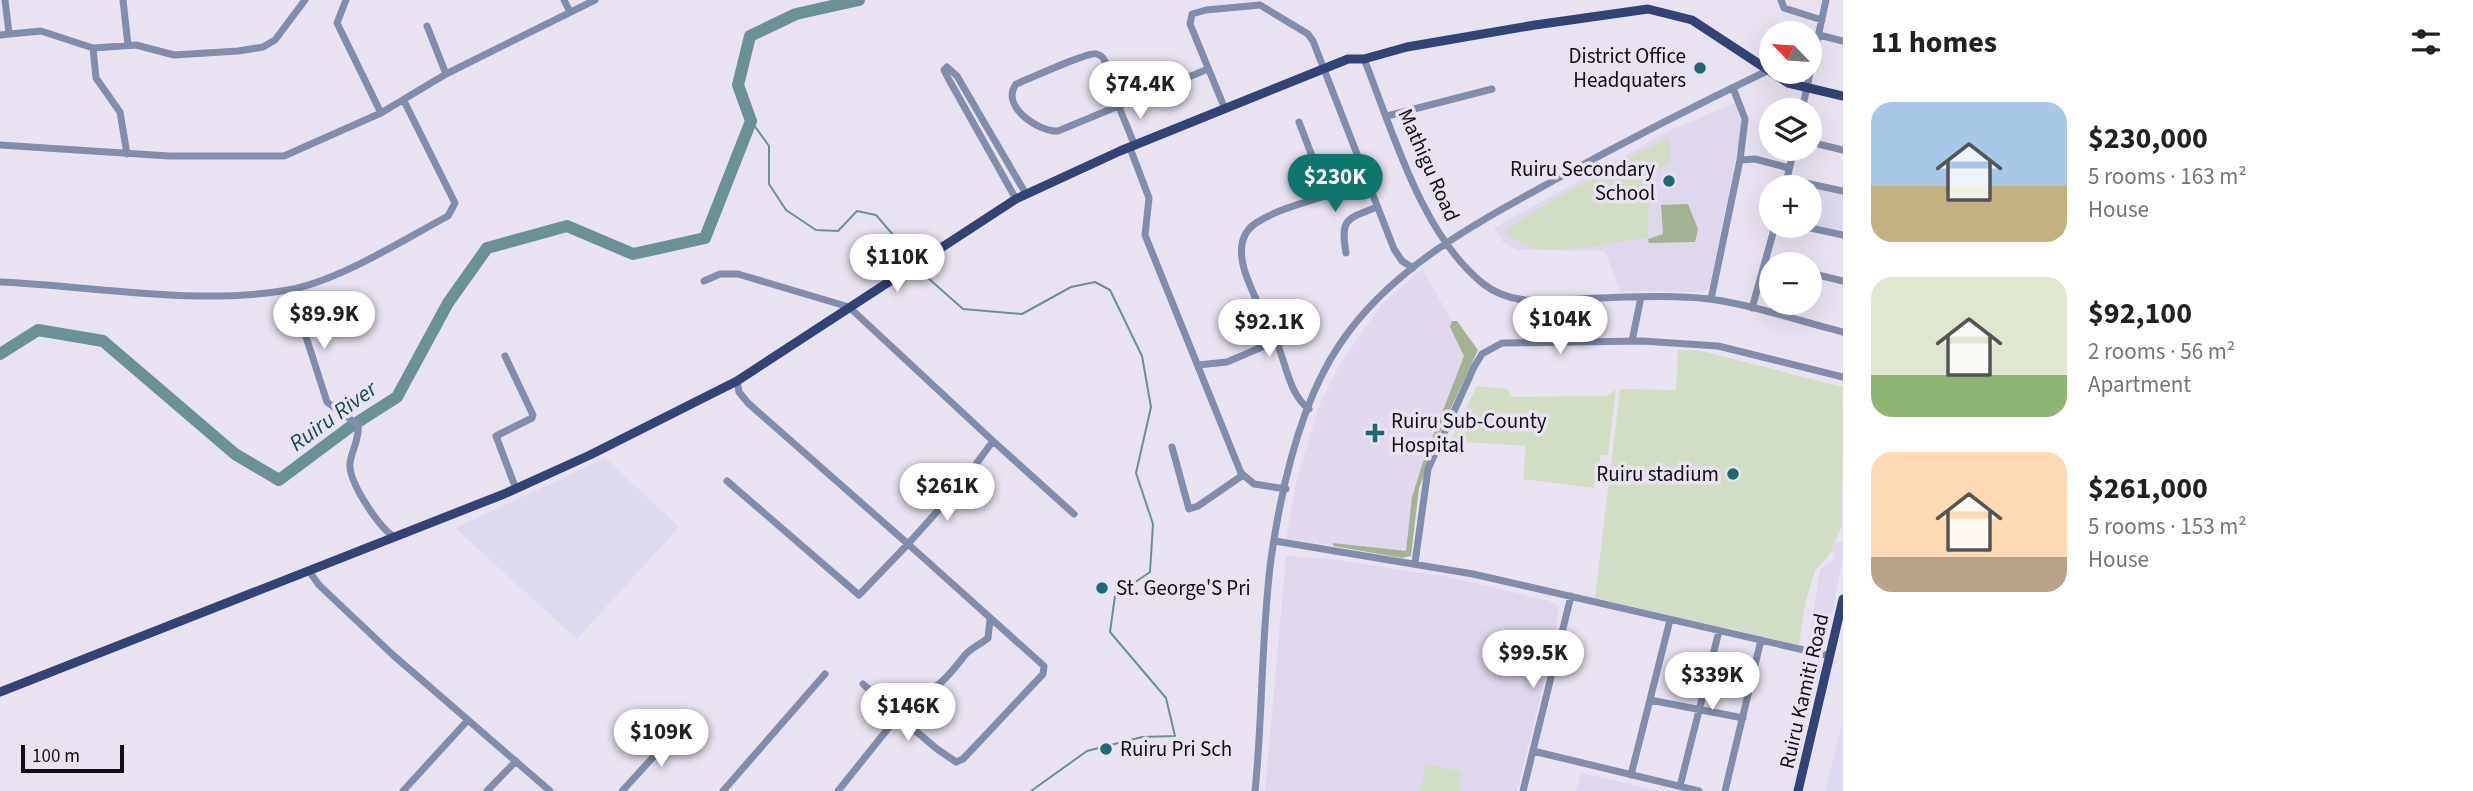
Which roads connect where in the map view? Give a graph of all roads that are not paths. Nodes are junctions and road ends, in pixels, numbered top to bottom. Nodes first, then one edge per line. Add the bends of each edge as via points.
1 (5, 0) edge
2 (123, 0) edge
3 (305, 0) edge
4 (346, 0) edge
5 (564, 0) edge
6 (595, 0) edge
7 (1781, 0) edge
8 (1826, 0) edge
9 (570, 12) junction
10 (1822, 20) joint
11 (427, 26) dead end
12 (9, 33) junction
13 (0, 35) edge
14 (1822, 36) edge
15 (1843, 41) edge
16 (128, 45) junction
17 (93, 48) junction
18 (1364, 59) junction
19 (1759, 66) edge
20 (1208, 69) junction
21 (1322, 69) junction
22 (446, 75) junction
23 (1759, 75) edge
24 (1792, 84) edge
25 (1810, 84) edge
26 (1733, 88) junction
27 (1492, 89) dead end
28 (1809, 89) junction
29 (1843, 96) edge
30 (1135, 98) junction
31 (1806, 98) edge
32 (404, 101) junction
33 (1119, 107) junction
34 (1225, 109) junction
35 (381, 113) junction
36 (1387, 116) junction
37 (1299, 121) dead end
38 (0, 145) edge
39 (1822, 145) edge
40 (1132, 147) junction
41 (1843, 150) edge
42 (127, 154) junction
43 (1740, 160) junction
44 (1006, 161) junction
45 (1791, 161) edge
46 (998, 166) junction
47 (1789, 168) junction
48 (1788, 175) edge
49 (1366, 177) junction
50 (1822, 188) edge
51 (1843, 191) edge
52 (1026, 194) junction
53 (1327, 195) junction
54 (1016, 199) junction
55 (1377, 207) junction
56 (1822, 230) edge
57 (1843, 235) edge
58 (1448, 245) junction
59 (1346, 253) dead end
60 (1413, 268) junction
61 (1822, 276) edge
62 (704, 281) dead end
63 (1843, 281) edge
64 (0, 282) edge
65 (1759, 289) edge
66 (291, 290) junction
67 (1642, 297) junction
68 (1711, 299) junction
69 (849, 307) junction
70 (1752, 308) junction
71 (1843, 332) edge
72 (1276, 341) junction
73 (1632, 341) junction
74 (505, 356) dead end
75 (1198, 365) junction
76 (1843, 377) edge
77 (737, 381) junction
78 (1309, 409) junction
79 (993, 441) junction
80 (1172, 447) dead end
81 (1243, 475) junction
82 (727, 481) dead end
83 (516, 489) junction
84 (1286, 489) junction
85 (1074, 514) dead end
86 (394, 537) junction
87 (1275, 541) junction
88 (908, 544) junction
89 (1415, 563) junction
90 (309, 571) junction
91 (1571, 597) junction
92 (1843, 599) edge
93 (990, 619) junction
94 (1670, 620) junction
95 (1719, 631) junction
96 (1761, 640) junction
97 (1830, 656) junction
98 (825, 674) dead end
99 (863, 684) dead end
100 (901, 690) dead end
101 (0, 692) edge
102 (1650, 700) junction
103 (1698, 711) junction
104 (898, 716) junction
105 (1742, 718) junction
106 (468, 720) junction
107 (680, 728) dead end
108 (1533, 751) junction
109 (516, 761) junction
110 (1631, 775) junction
111 (1680, 786) junction
112 (403, 791) edge
113 (487, 791) edge
114 (550, 791) edge
115 (622, 791) edge
116 (723, 791) edge
117 (838, 791) edge
118 (1255, 791) edge
119 (1523, 791) edge
120 (1699, 791) edge
121 (1725, 791) edge
122 (1798, 791) edge

1 - 12 street
2 - 16 street
3 - 16 street via 280,34 263,47 188,55
4 - 35 street via 337,23
5 - 9 street
6 - 9 street
7 - 10 street via 1784,8
8 - 10 street
9 - 22 street
11 - 22 street
12 - 13 street
12 - 17 street via 40,31
14 - 15 street
16 - 17 street
17 - 42 street via 96,78 120,112
18 - 19 main road via 1485,33 1648,9 1692,20
18 - 21 main road via 1348,59
18 - 36 street, Mathigu Road
20 - 21 street via 1190,24 1192,14 1260,5 1308,34
20 - 30 street
20 - 34 street
21 - 34 main road
21 - 49 street
22 - 32 street
23 - 26 street
24 - 28 main road
25 - 28 street
26 - 43 street via 1745,119
26 - 58 street via 1568,172
27 - 36 street
28 - 29 main road
28 - 31 street
30 - 33 street
30 - 33 street via 1128,84 1094,53 1013,87 1013,99 1024,117 1050,132
32 - 35 street
32 - 66 street via 454,195 453,209 388,249
33 - 40 street
34 - 40 main road
35 - 42 street via 284,156
36 - 58 street, Mathigu Road via 1424,205
37 - 53 street
38 - 42 street
39 - 41 street
40 - 52 main road
40 - 75 street via 1149,198 1145,235
43 - 47 street
43 - 68 street
44 - 46 street
44 - 46 street via 957,76 947,67 945,73
44 - 52 street
45 - 47 street
46 - 54 street
47 - 48 street
49 - 53 street
49 - 55 street
50 - 51 street
52 - 54 main road
53 - 72 street via 1257,222 1243,241 1240,262
54 - 69 main road
55 - 59 street via 1348,219 1342,230
55 - 60 street via 1398,256
56 - 57 street
58 - 60 street
58 - 67 street, Mathigu Road via 1482,284 1507,296 1543,302
60 - 78 street via 1380,296 1340,343
61 - 63 street
62 - 69 street via 720,274 738,274
64 - 66 street via 134,293
65 - 70 street
66 - 86 street via 327,402 356,422 359,432 350,464 353,480
67 - 68 street, Mathigu Road
67 - 73 street
68 - 70 street, Mathigu Road
69 - 77 main road
69 - 79 street
70 - 71 street, Mathigu Road
72 - 75 street via 1227,362
72 - 78 street via 1294,391
73 - 76 street via 1718,346
73 - 89 street via 1502,343 1482,354 1428,469
74 - 83 street via 533,415 496,436
75 - 81 street
77 - 83 main road
77 - 88 street via 748,403
78 - 84 street
79 - 85 street
79 - 88 street
80 - 81 street via 1189,509
81 - 84 street via 1254,484
82 - 88 street via 859,595
83 - 86 main road
84 - 87 street
86 - 90 main road
87 - 89 street
87 - 118 street
88 - 93 street
89 - 91 street
90 - 101 main road
90 - 106 street via 328,594
91 - 94 street
91 - 108 street
92 - 97 main road, Ruiru Kamiti Road
93 - 100 street via 988,638 967,654 947,681 912,693
93 - 104 street via 1044,666 1043,674 963,759 951,760
94 - 95 street
94 - 102 street
95 - 96 street
95 - 103 street
96 - 97 street
96 - 105 street
97 - 122 main road, Ruiru Kamiti Road
98 - 116 street
99 - 104 street
102 - 103 street
102 - 110 street
103 - 105 street
103 - 111 street
104 - 117 street
105 - 121 street
106 - 109 street
106 - 112 street
107 - 115 street
108 - 110 street
108 - 119 street
109 - 113 street
109 - 114 street
110 - 111 street
111 - 120 street

